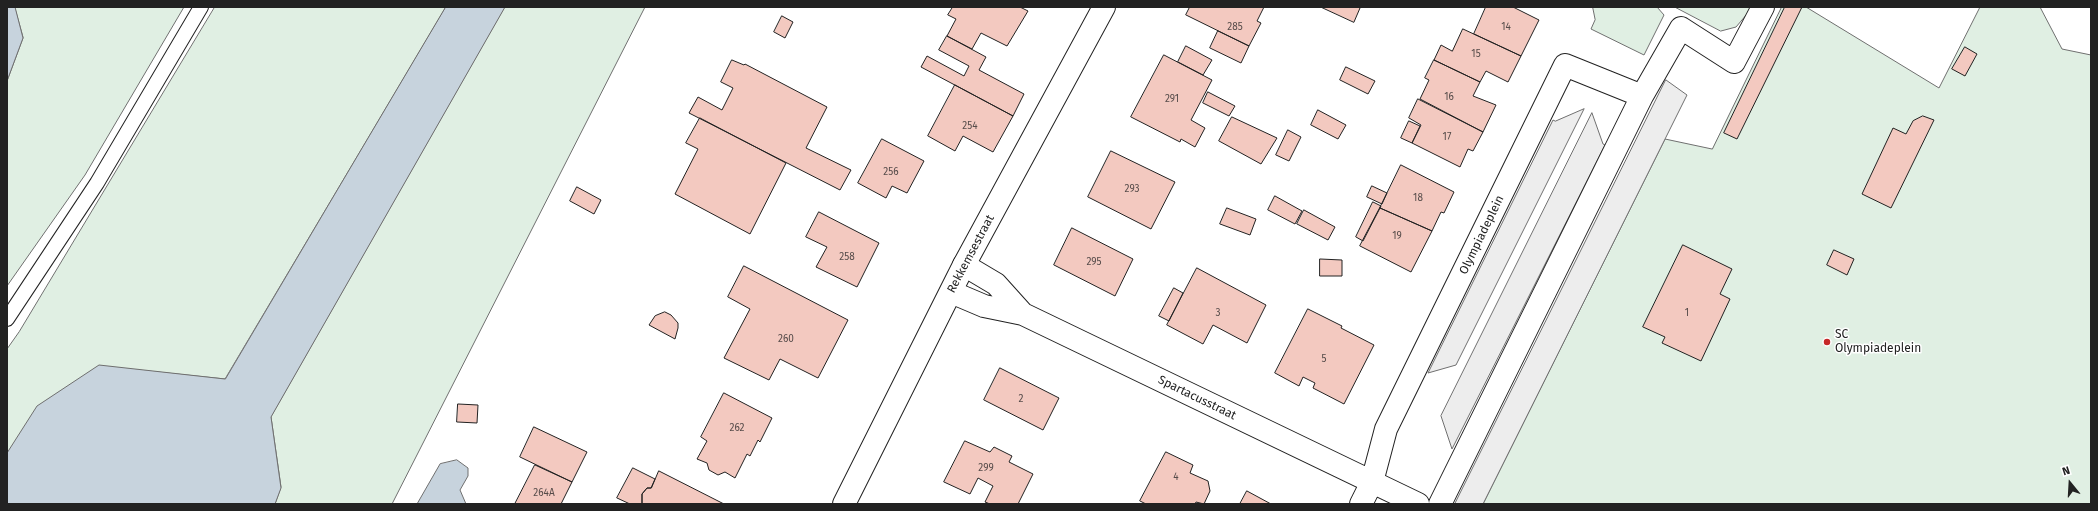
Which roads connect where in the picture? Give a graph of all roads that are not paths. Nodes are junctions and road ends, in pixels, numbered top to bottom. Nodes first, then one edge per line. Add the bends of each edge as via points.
1 (201, 7) edge
2 (1104, 7) edge
3 (1763, 7) edge
4 (1642, 96) junction
5 (964, 265) junction
6 (951, 292) junction
7 (1023, 314) junction
8 (7, 319) edge
9 (1372, 482) junction
10 (844, 504) edge
11 (1362, 504) edge
12 (1418, 504) edge
13 (1440, 504) edge

1 - 8 lane via 97,183
2 - 5 street, Rekkemsestraat
3 - 4 street via 1734,62 1681,28
4 - 9 street, Olympiadeplein via 1566,65 1386,429
4 - 13 street
5 - 6 street, Rekkemsestraat
5 - 7 street, Spartacusstraat via 996,284
6 - 7 street, Spartacusstraat via 984,306
6 - 10 street, Rekkemsestraat
7 - 9 street, Spartacusstraat
9 - 11 street, Olympiadeplein
9 - 12 street

